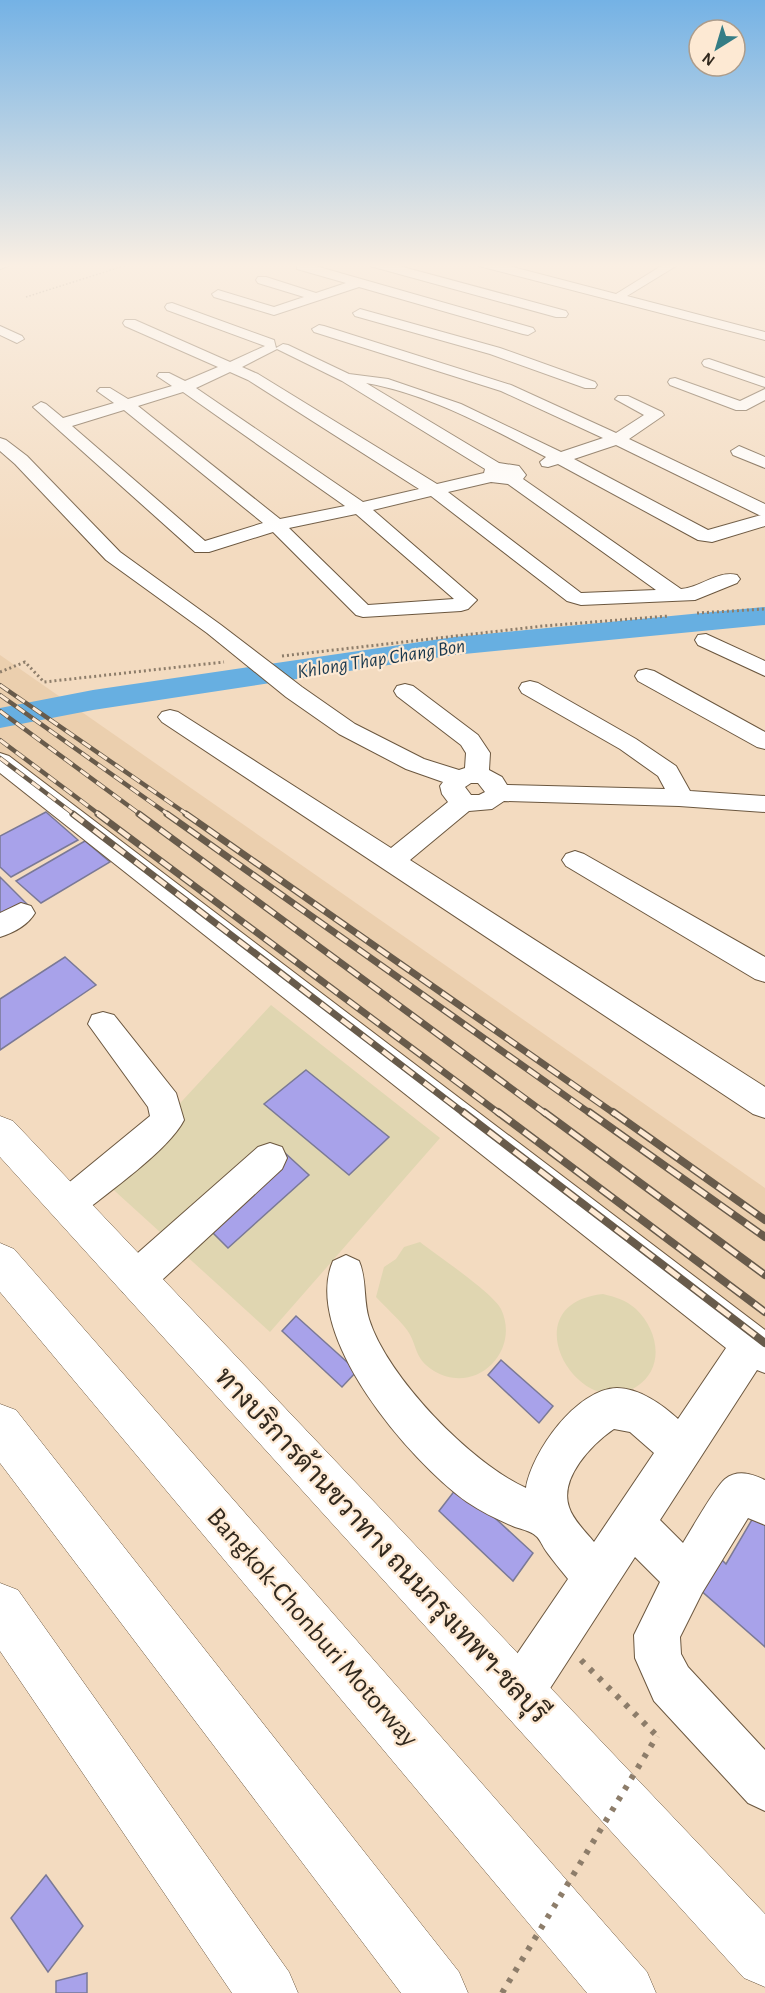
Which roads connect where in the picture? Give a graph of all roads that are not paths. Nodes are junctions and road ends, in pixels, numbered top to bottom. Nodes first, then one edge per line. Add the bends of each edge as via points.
1 (206, 356) edge
2 (253, 356) edge
3 (302, 356) edge
4 (399, 356) edge
5 (511, 356) edge
6 (709, 363) dead end
7 (229, 366) junction
8 (164, 376) dead end
9 (347, 378) junction
10 (675, 382) dead end
11 (765, 383) edge
12 (590, 385) dead end
13 (185, 387) junction
14 (105, 392) dead end
15 (765, 394) edge
16 (623, 399) dead end
17 (128, 406) junction
18 (41, 407) dead end
19 (741, 407) junction
20 (757, 414) dead end
21 (61, 424) junction
22 (617, 439) junction
23 (0, 443) edge
24 (739, 451) dead end
25 (560, 458) junction
26 (765, 463) edge
27 (27, 465) junction
28 (4, 467) edge
29 (505, 474) junction
30 (435, 491) junction
31 (360, 508) junction
32 (765, 511) edge
33 (765, 520) edge
34 (276, 525) junction
35 (126, 575) junction
36 (730, 579) dead end
37 (677, 595) junction
38 (706, 640) dead end
39 (765, 669) edge
40 (646, 676) dead end
41 (530, 688) dead end
42 (405, 691) dead end
43 (299, 703) junction
44 (170, 717) dead end
45 (765, 742) edge
46 (0, 761) edge
47 (463, 786) junction
48 (679, 798) junction
49 (765, 804) edge
50 (575, 860) dead end
51 (392, 861) junction
52 (765, 971) edge
53 (103, 1024) dead end
54 (765, 1104) edge
55 (0, 1132) edge
56 (270, 1158) dead end
57 (68, 1205) junction
58 (0, 1262) edge
59 (346, 1273) dead end
60 (136, 1279) junction
61 (759, 1349) edge
62 (0, 1426) edge
63 (681, 1451) junction
64 (765, 1504) edge
65 (553, 1521) junction
66 (633, 1523) junction
67 (686, 1577) junction
68 (596, 1579) junction
69 (0, 1608) edge
70 (519, 1693) junction
71 (765, 1786) edge
72 (765, 1957) edge
73 (268, 1993) edge
74 (438, 1993) edge
75 (626, 1993) edge

1 - 7 street
2 - 7 street
3 - 9 street
4 - 22 street via 497,385
5 - 12 street
6 - 11 street
7 - 13 street
7 - 30 street via 253,376
8 - 13 street
9 - 25 street via 366,378 451,405
9 - 29 street
10 - 19 street
13 - 17 street
13 - 31 street
14 - 17 street
15 - 19 street
16 - 22 street via 656,415
17 - 21 street
17 - 34 street
18 - 21 street
19 - 20 street
21 - 34 street via 202,548
22 - 25 street
22 - 32 street
23 - 27 street
24 - 26 street
25 - 29 street
25 - 33 street via 705,536
27 - 28 street
27 - 35 street
28 - 35 street via 98,562
29 - 30 street
29 - 37 street
30 - 31 street
30 - 37 street via 578,598
31 - 34 street
31 - 34 street via 467,600 461,605 363,611
35 - 43 street via 214,629
35 - 43 street via 270,697
36 - 37 street via 695,594
38 - 39 street
40 - 45 street
41 - 48 street via 668,771
42 - 47 street via 470,740 478,753
43 - 47 street via 338,746 374,765 410,779
44 - 51 street
46 - 61 street
47 - 48 street via 489,778 497,785 498,793
47 - 51 street
48 - 49 street
50 - 52 street
51 - 54 street
53 - 57 street via 164,1103 167,1120
55 - 57 main road, ทางบริการด้านขวาทาง ถนนกรุงเทพฯ-ชลบุรี
56 - 60 street
57 - 60 main road, ทางบริการด้านขวาทาง ถนนกรุงเทพฯ-ชลบุรี
58 - 75 main road, Bangkok-Chonburi Motorway
59 - 65 street via 345,1296 363,1352 381,1382 422,1432 452,1464 483,1488
60 - 70 main road, ทางบริการด้านขวาทาง ถนนกรุงเทพฯ-ชลบุรี
61 - 63 street
62 - 74 main road
63 - 65 street via 633,1411 604,1411 585,1426 550,1475 546,1493
63 - 66 street
64 - 67 street via 749,1494 739,1494
65 - 68 street
66 - 67 street
66 - 68 street
67 - 71 street via 657,1635 658,1659 671,1684
68 - 70 street
69 - 73 main road
70 - 72 main road, ทางบริการด้านขวาทาง ถนนกรุงเทพฯ-ชลบุรี

